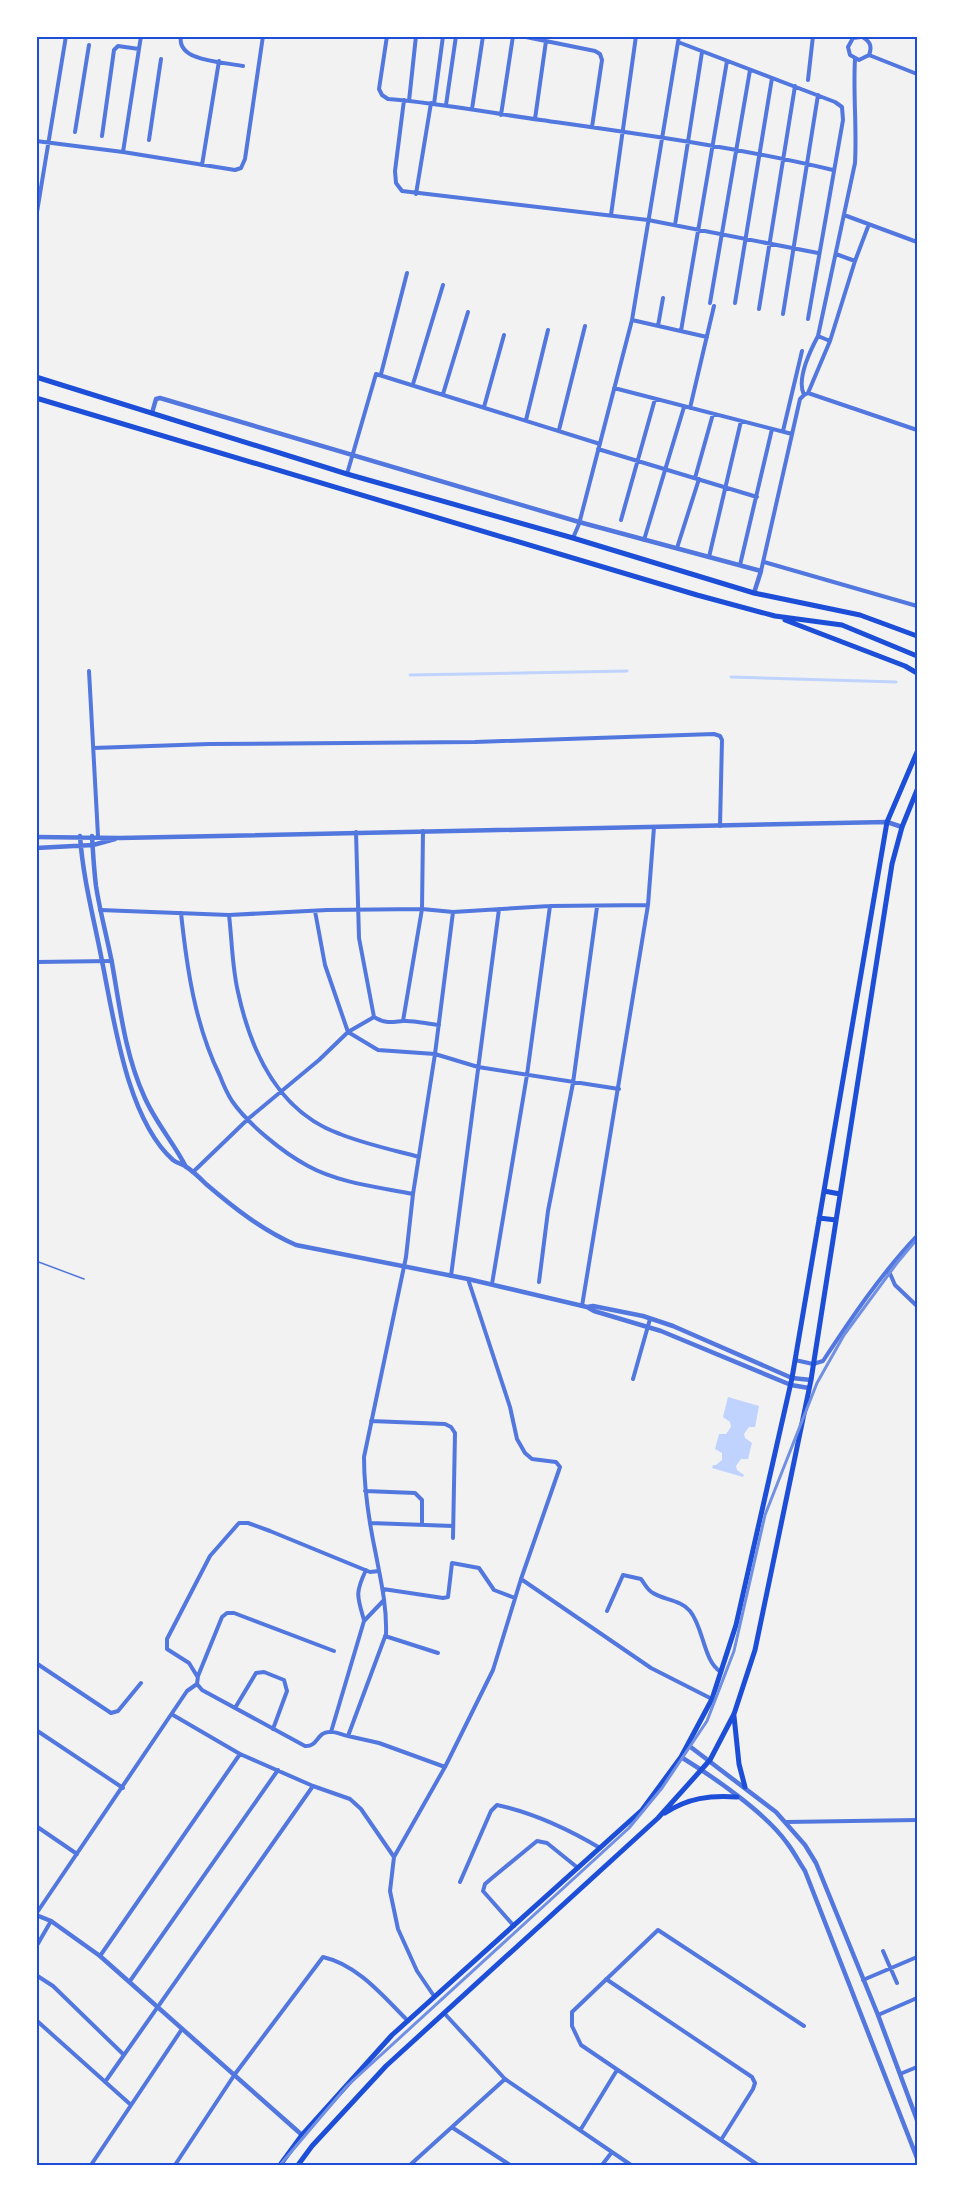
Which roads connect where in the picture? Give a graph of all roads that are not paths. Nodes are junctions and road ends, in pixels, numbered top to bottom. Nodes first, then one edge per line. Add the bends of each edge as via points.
1 (66, 36) edge
2 (141, 36) edge
3 (182, 36) edge
4 (262, 36) edge
5 (387, 36) edge
6 (416, 36) edge
7 (443, 36) edge
8 (456, 36) edge
9 (483, 36) edge
10 (513, 36) edge
11 (521, 36) edge
12 (578, 36) edge
13 (584, 36) edge
14 (636, 36) edge
15 (680, 36) edge
16 (813, 36) edge
17 (861, 36) edge
18 (546, 41) junction
19 (678, 42) junction
20 (89, 45) dead end
21 (140, 49) junction
22 (702, 52) junction
23 (869, 55) junction
24 (162, 59) dead end
25 (855, 59) junction
26 (219, 61) junction
27 (727, 61) junction
28 (243, 66) dead end
29 (750, 70) junction
30 (917, 74) edge
31 (772, 78) junction
32 (808, 80) dead end
33 (795, 86) junction
34 (818, 95) junction
35 (406, 101) junction
36 (432, 103) junction
37 (446, 105) junction
38 (472, 110) junction
39 (501, 115) junction
40 (535, 119) junction
41 (591, 127) junction
42 (622, 131) junction
43 (75, 132) dead end
44 (102, 136) dead end
45 (663, 137) junction
46 (149, 140) dead end
47 (36, 141) edge
48 (687, 141) junction
49 (50, 143) junction
50 (713, 145) junction
51 (736, 149) junction
52 (123, 152) junction
53 (760, 153) junction
54 (783, 158) junction
55 (806, 164) junction
56 (202, 165) junction
57 (833, 170) junction
58 (416, 195) junction
59 (610, 215) junction
60 (844, 215) junction
61 (36, 218) edge
62 (648, 220) junction
63 (869, 224) junction
64 (675, 225) junction
65 (699, 230) junction
66 (723, 234) junction
67 (745, 239) junction
68 (917, 242) edge
69 (770, 243) junction
70 (794, 248) junction
71 (818, 253) junction
72 (836, 254) junction
73 (855, 261) junction
74 (407, 273) dead end
75 (443, 285) dead end
76 (663, 298) dead end
77 (735, 303) dead end
78 (759, 309) dead end
79 (468, 312) dead end
80 (783, 314) dead end
81 (632, 320) junction
82 (808, 320) dead end
83 (585, 326) dead end
84 (658, 326) junction
85 (548, 330) dead end
86 (681, 331) junction
87 (504, 334) dead end
88 (818, 336) junction
89 (707, 337) junction
90 (830, 341) junction
91 (802, 351) dead end
92 (381, 374) junction
93 (36, 378) edge
94 (413, 384) junction
95 (614, 388) junction
96 (443, 394) junction
97 (806, 394) junction
98 (36, 398) edge
99 (655, 399) junction
100 (484, 407) junction
101 (684, 407) junction
102 (690, 408) junction
103 (152, 413) junction
104 (713, 414) junction
105 (526, 420) junction
106 (741, 421) junction
107 (772, 429) junction
108 (558, 430) junction
109 (917, 430) edge
110 (783, 431) junction
111 (792, 434) junction
112 (599, 446) junction
113 (353, 455) junction
114 (638, 461) junction
115 (665, 469) junction
116 (347, 474) junction
117 (697, 479) junction
118 (725, 487) junction
119 (757, 497) junction
120 (621, 520) dead end
121 (579, 522) junction
122 (573, 538) junction
123 (644, 540) junction
124 (677, 549) junction
125 (709, 557) junction
126 (764, 561) junction
127 (740, 565) junction
128 (761, 571) junction
129 (754, 593) junction
130 (917, 606) edge
131 (775, 616) junction
132 (917, 636) edge
133 (917, 656) edge
134 (89, 671) dead end
135 (917, 673) edge
136 (93, 748) junction
137 (917, 752) edge
138 (917, 790) edge
139 (887, 822) junction
140 (720, 826) junction
141 (654, 827) junction
142 (902, 827) junction
143 (423, 831) junction
144 (356, 832) junction
145 (80, 836) junction
146 (95, 836) junction
147 (36, 837) edge
148 (120, 838) junction
149 (93, 845) junction
150 (81, 846) junction
151 (36, 848) edge
152 (648, 905) junction
153 (550, 906) junction
154 (597, 907) junction
155 (422, 909) junction
156 (499, 909) junction
157 (100, 910) junction
158 (358, 910) junction
159 (315, 911) junction
160 (453, 912) junction
161 (181, 913) junction
162 (229, 915) junction
163 (102, 961) junction
164 (112, 961) junction
165 (36, 962) edge
166 (374, 1017) junction
167 (403, 1021) junction
168 (439, 1025) junction
169 (348, 1032) junction
170 (435, 1054) junction
171 (478, 1067) junction
172 (527, 1075) junction
173 (573, 1083) junction
174 (619, 1089) junction
175 (280, 1092) junction
176 (249, 1119) junction
177 (419, 1157) junction
178 (186, 1167) junction
179 (192, 1172) junction
180 (824, 1191) junction
181 (413, 1194) junction
182 (840, 1194) junction
183 (819, 1218) junction
184 (836, 1220) junction
185 (917, 1236) edge
186 (36, 1261) edge
187 (404, 1267) junction
188 (888, 1269) junction
189 (451, 1276) junction
190 (84, 1279) dead end
191 (468, 1279) junction
192 (539, 1282) dead end
193 (492, 1284) junction
194 (584, 1306) junction
195 (917, 1306) edge
196 (650, 1319) junction
197 (647, 1327) junction
198 (795, 1360) junction
199 (813, 1364) junction
200 (792, 1378) junction
201 (633, 1379) dead end
202 (811, 1380) junction
203 (791, 1385) junction
204 (809, 1388) junction
205 (371, 1421) junction
206 (365, 1491) junction
207 (370, 1523) junction
208 (422, 1524) junction
209 (453, 1526) junction
210 (453, 1538) dead end
211 (366, 1570) junction
212 (379, 1571) junction
213 (521, 1579) junction
214 (383, 1589) junction
215 (515, 1598) junction
216 (384, 1599) junction
217 (607, 1611) dead end
218 (364, 1621) junction
219 (385, 1636) junction
220 (333, 1651) dead end
221 (438, 1653) dead end
222 (36, 1663) edge
223 (721, 1672) junction
224 (198, 1676) junction
225 (141, 1683) dead end
226 (197, 1684) junction
227 (712, 1699) junction
228 (235, 1708) junction
229 (734, 1714) junction
230 (173, 1715) junction
231 (273, 1729) junction
232 (36, 1730) edge
233 (331, 1732) junction
234 (348, 1736) junction
235 (688, 1744) junction
236 (240, 1754) junction
237 (681, 1757) junction
238 (710, 1760) junction
239 (445, 1767) junction
240 (278, 1770) junction
241 (701, 1770) junction
242 (313, 1786) junction
243 (745, 1787) junction
244 (123, 1788) junction
245 (755, 1795) junction
246 (737, 1797) junction
247 (747, 1804) junction
248 (658, 1818) junction
249 (917, 1820) edge
250 (786, 1822) junction
251 (36, 1826) edge
252 (600, 1848) junction
253 (77, 1854) junction
254 (394, 1857) junction
255 (578, 1868) junction
256 (460, 1882) dead end
257 (36, 1914) edge
258 (51, 1921) junction
259 (514, 1926) junction
260 (36, 1947) edge
261 (883, 1952) dead end
262 (100, 1956) junction
263 (917, 1957) edge
264 (890, 1968) junction
265 (36, 1976) edge
266 (606, 1979) junction
267 (863, 1980) junction
268 (130, 1982) junction
269 (897, 1983) dead end
270 (435, 1997) junction
271 (917, 1998) edge
272 (158, 2007) junction
273 (444, 2013) junction
274 (878, 2015) junction
275 (36, 2020) edge
276 (408, 2020) junction
277 (804, 2026) dead end
278 (183, 2028) junction
279 (124, 2055) junction
280 (917, 2067) edge
281 (617, 2070) junction
282 (236, 2074) junction
283 (899, 2074) junction
284 (505, 2079) junction
285 (105, 2082) junction
286 (131, 2105) junction
287 (917, 2120) edge
288 (453, 2127) junction
289 (581, 2129) junction
290 (302, 2135) junction
291 (721, 2140) junction
292 (612, 2151) junction
293 (917, 2158) edge
294 (91, 2165) edge
295 (175, 2165) edge
296 (280, 2165) edge
297 (298, 2165) edge
298 (410, 2165) edge
299 (510, 2165) edge
300 (602, 2165) edge
301 (631, 2165) edge
302 (758, 2165) edge

1 - 49 street
2 - 21 street
3 - 26 street via 183,50 190,56
4 - 56 street via 241,168
5 - 35 street via 379,88 388,99
6 - 35 street
7 - 36 street
8 - 37 street
9 - 38 street
10 - 39 street
11 - 18 street
12 - 13 street
14 - 42 street
15 - 19 street
16 - 32 street
17 - 23 street via 870,43
17 - 25 street via 849,44 848,52
18 - 40 street
18 - 41 street via 600,54
19 - 22 street
19 - 45 street
20 - 43 street
21 - 44 street via 118,46 114,50
21 - 52 street
22 - 27 street
22 - 48 street
23 - 25 street
23 - 30 street
24 - 46 street
25 - 60 street via 855,163
26 - 28 street
26 - 56 street
27 - 29 street
27 - 50 street
29 - 31 street
29 - 51 street
31 - 33 street
31 - 53 street
33 - 34 street
33 - 54 street
34 - 55 street
34 - 57 street via 842,107
35 - 36 street
35 - 58 street via 394,171 402,191
36 - 37 street
36 - 58 street
37 - 38 street
38 - 39 street
39 - 40 street
40 - 41 street
41 - 42 street
42 - 45 street
42 - 59 street
45 - 48 street
45 - 62 street
47 - 49 street
48 - 50 street
48 - 64 street
49 - 52 street
49 - 61 street
50 - 51 street
50 - 65 street
51 - 53 street
51 - 66 street
52 - 56 street
53 - 54 street
53 - 67 street
54 - 55 street
54 - 69 street
55 - 57 street
55 - 70 street
57 - 71 street
58 - 59 street
59 - 62 street
60 - 63 street
60 - 72 street
62 - 64 street
62 - 81 street
63 - 68 street
63 - 73 street
64 - 65 street
65 - 66 street
65 - 86 street
66 - 67 street
66 - 89 street
67 - 69 street
67 - 77 street
69 - 70 street
69 - 78 street
70 - 71 street
70 - 80 street
71 - 82 street
72 - 73 street
72 - 88 street
73 - 90 street
74 - 92 street
75 - 94 street
76 - 84 street
79 - 96 street
81 - 84 street
81 - 95 street
83 - 108 street
84 - 86 street
85 - 105 street
86 - 89 street
87 - 100 street
88 - 90 street
88 - 97 street via 808,354 802,381
89 - 102 street
90 - 97 street
91 - 110 street
92 - 94 street
92 - 113 street via 375,375
93 - 103 main road
94 - 96 street
95 - 99 street
95 - 112 street
96 - 100 street
97 - 109 street
97 - 111 street via 800,399
98 - 131 main road
99 - 101 street
99 - 114 street
100 - 105 street
101 - 102 street
101 - 115 street
102 - 104 street
103 - 113 street via 156,399 160,398
103 - 116 main road
104 - 106 street
104 - 117 street
105 - 108 street
106 - 107 street
106 - 118 street
107 - 110 street
107 - 119 street
108 - 112 street
110 - 111 street
111 - 126 street
112 - 114 street
112 - 121 street
113 - 116 street
113 - 121 street
114 - 115 street
114 - 120 street
115 - 117 street
115 - 123 street
116 - 122 main road
117 - 118 street
117 - 124 street
118 - 119 street
118 - 125 street
119 - 127 street
121 - 122 street
121 - 123 street
122 - 129 main road
123 - 124 street
124 - 125 street
125 - 127 street
126 - 128 street
126 - 130 street
127 - 128 street
128 - 129 street
129 - 132 main road via 860,615
131 - 133 main road via 842,625
131 - 135 main road
134 - 136 street
136 - 140 street via 714,734 722,740
136 - 146 street
137 - 139 main road
138 - 142 main road
139 - 140 street
139 - 142 street
139 - 180 main road
140 - 141 street
141 - 143 street
141 - 152 street
142 - 182 main road via 892,864
143 - 144 street
143 - 155 street
144 - 148 street
144 - 158 street
145 - 146 street
145 - 147 street
145 - 150 street
146 - 148 street
146 - 149 street
148 - 149 street
149 - 150 street
149 - 157 street
150 - 151 street
150 - 163 street
152 - 154 street
152 - 174 street
153 - 154 street
153 - 156 street
153 - 172 street
154 - 173 street
155 - 158 street
155 - 160 street
155 - 167 street
156 - 160 street
156 - 171 street
157 - 161 street
157 - 164 street
158 - 159 street
158 - 166 street via 359,938
159 - 162 street
159 - 169 street via 325,965
160 - 168 street
161 - 162 street
161 - 176 street via 189,979 211,1058 231,1100
162 - 175 street via 237,991 252,1044
163 - 164 street
163 - 165 street
163 - 178 street via 122,1055 136,1099 159,1143 174,1161
164 - 178 street via 135,1074 150,1108
166 - 167 street via 383,1023
166 - 169 street
167 - 168 street
168 - 170 street
169 - 170 street via 378,1050
169 - 175 street
170 - 171 street
170 - 177 street
171 - 172 street
171 - 189 street
172 - 173 street
172 - 193 street
173 - 174 street
173 - 192 street via 548,1211
174 - 194 street
175 - 176 street
175 - 177 street via 301,1112 338,1134
176 - 179 street
176 - 181 street via 308,1166 354,1183
177 - 181 street
178 - 179 street
179 - 187 street via 271,1234 296,1245
180 - 182 main road
180 - 183 main road
181 - 187 street
182 - 184 main road
183 - 184 main road
183 - 198 main road
184 - 199 main road
185 - 188 street
186 - 190 lane
187 - 189 street
187 - 205 street
188 - 195 street via 895,1285
188 - 199 street via 823,1361
189 - 191 street
191 - 193 street
191 - 213 street via 517,1438 532,1459 556,1462 560,1467
193 - 194 street
194 - 196 street
194 - 197 street
196 - 197 street
196 - 200 street
197 - 201 street
197 - 203 street
198 - 199 street
198 - 200 main road
199 - 202 main road
200 - 202 street
200 - 203 main road
202 - 204 main road
203 - 204 street
203 - 223 main road via 736,1625
204 - 229 main road via 755,1650
205 - 206 street via 364,1457
205 - 209 street via 445,1424 455,1432
206 - 207 street
206 - 208 street via 415,1493 422,1500
207 - 208 street
207 - 212 street
208 - 209 street
209 - 210 street
211 - 212 street
211 - 218 street via 357,1597
211 - 224 street via 270,1531 239,1523 210,1556 167,1639 167,1649 189,1664
212 - 214 street
213 - 215 street
213 - 227 street via 651,1668
214 - 215 street via 448,1597 452,1563 478,1568 494,1590
214 - 216 street
215 - 239 street via 493,1670
216 - 218 street
216 - 219 street
217 - 223 street via 623,1575 641,1579 653,1593 689,1609 710,1661
218 - 233 street
219 - 221 street
219 - 234 street
220 - 224 street via 227,1613
222 - 225 street via 111,1713 118,1711
223 - 227 main road
224 - 226 street
226 - 228 street
226 - 230 street via 187,1691
227 - 235 main road
228 - 231 street
228 - 231 street via 256,1673 284,1680 287,1691
229 - 238 main road
229 - 243 main road
230 - 236 street
230 - 244 street
231 - 233 street via 310,1746 322,1734
232 - 244 street
233 - 234 street
234 - 239 street
235 - 237 main road
235 - 238 street
236 - 240 street
236 - 262 street
237 - 241 street
237 - 252 main road via 642,1810
238 - 241 main road
238 - 243 street
239 - 254 street
240 - 242 street
240 - 268 street
241 - 246 street
241 - 248 main road
242 - 254 street via 357,1803
242 - 272 street
243 - 245 street
244 - 253 street
245 - 247 street
245 - 250 street
246 - 247 street
246 - 248 main road via 695,1798
247 - 293 street via 787,1841 805,1871
248 - 273 main road
249 - 250 street
250 - 267 street via 816,1863
251 - 253 street
252 - 255 main road
252 - 256 street via 571,1831 497,1805 491,1810
253 - 257 street
254 - 270 street via 390,1891 398,1929 417,1971
255 - 259 main road
255 - 259 street via 547,1843 537,1841 485,1884 483,1891
257 - 258 street
258 - 260 street
258 - 262 street
259 - 270 main road
261 - 264 street
262 - 268 street
263 - 264 street
264 - 267 street
264 - 269 street
265 - 279 street via 53,1986
266 - 277 street via 658,1930
266 - 281 street via 573,2012 572,2026 581,2045
266 - 291 street via 752,2077 753,2090
267 - 274 street
268 - 272 street
270 - 276 main road
271 - 274 street
272 - 278 street
272 - 279 street
273 - 284 street
273 - 297 main road via 386,2066
274 - 283 street
275 - 285 street
276 - 282 street via 353,1970 338,1960 323,1957
276 - 290 main road
278 - 282 street
278 - 286 street
279 - 285 street
280 - 283 street
281 - 289 street
281 - 291 street
282 - 290 street
282 - 295 street
283 - 287 street
284 - 288 street
284 - 289 street
285 - 286 street
286 - 294 street
288 - 298 street
288 - 299 street
289 - 292 street
290 - 296 main road
291 - 302 street
292 - 300 street
292 - 301 street

